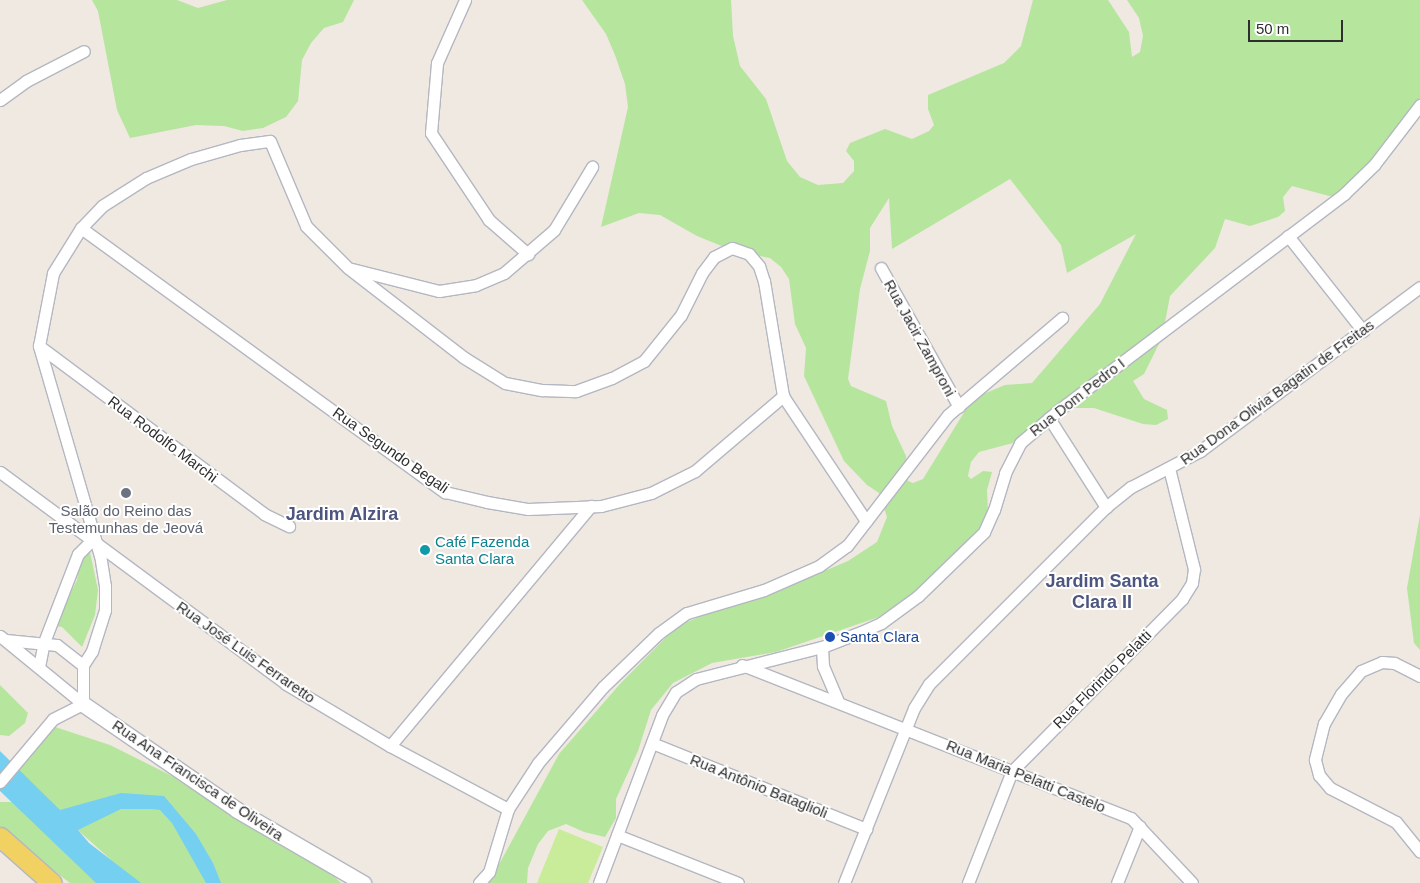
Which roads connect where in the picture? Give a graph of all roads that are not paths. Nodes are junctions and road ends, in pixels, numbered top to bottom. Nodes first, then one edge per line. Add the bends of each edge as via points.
1 (466, 0) edge
2 (84, 51) dead end
3 (0, 100) edge
4 (1420, 105) edge
5 (592, 166) dead end
6 (81, 228) junction
7 (1288, 236) junction
8 (528, 254) junction
9 (348, 268) junction
10 (881, 268) dead end
11 (1420, 287) edge
12 (1062, 318) dead end
13 (1362, 331) junction
14 (39, 346) junction
15 (782, 396) junction
16 (958, 407) junction
17 (1049, 418) junction
18 (1169, 468) junction
19 (0, 472) edge
20 (591, 506) junction
21 (1106, 507) junction
22 (866, 521) junction
23 (289, 526) dead end
24 (92, 540) junction
25 (3, 638) edge
26 (44, 642) junction
27 (822, 647) junction
28 (83, 665) junction
29 (742, 665) junction
30 (39, 667) junction
31 (1420, 676) edge
32 (838, 702) junction
33 (83, 704) junction
34 (906, 729) junction
35 (652, 743) junction
36 (390, 746) junction
37 (1012, 771) junction
38 (0, 782) edge
39 (508, 809) junction
40 (1140, 826) junction
41 (866, 829) junction
42 (617, 835) junction
43 (0, 837) edge
44 (1420, 852) edge
45 (52, 883) edge
46 (363, 883) edge
47 (479, 883) edge
48 (599, 883) edge
49 (738, 883) edge
50 (844, 883) edge
51 (968, 883) edge
52 (1117, 883) edge
53 (1192, 883) edge

1 - 8 street via 437,63 431,133 489,220
2 - 3 street via 26,81
4 - 7 street, Rua Dom Pedro I via 1374,165 1344,194
5 - 8 street via 554,230
6 - 9 street via 102,206 146,178 191,159 270,141 306,226
6 - 14 street via 53,273
6 - 20 street, Rua Segundo Begali via 445,492 528,509
7 - 13 street
7 - 17 street, Rua Dom Pedro I
8 - 9 street via 504,273 476,285 439,291
9 - 15 street via 463,357 505,383 542,390 576,390 612,378 644,361 681,315 702,273 714,257 732,248 749,254 759,266
10 - 16 street, Rua Jacir Zamproni
11 - 13 street, Rua Dona Olivia Bagatin de Freitas
12 - 16 street
13 - 18 street, Rua Dona Olivia Bagatin de Freitas via 1200,450
14 - 23 street, Rua Rodolfo Marchi via 264,514
14 - 24 street
15 - 20 street, Rua Segundo Begali via 695,471 651,493
15 - 22 street
16 - 22 street via 948,415
17 - 21 street
17 - 27 street, Rua Dom Pedro I via 1020,443 1004,473 984,532 899,611 881,623
18 - 21 street, Rua Dona Olivia Bagatin de Freitas via 1131,487
18 - 37 street, Rua Florindo Pelatti via 1194,569 1192,583 1182,599
19 - 24 street, Rua José Luis Ferraretto
20 - 36 street
21 - 34 street, Rua Dona Olivia Bagatin de Freitas via 929,684
22 - 39 street via 847,546 819,566 764,590 687,613 659,633 577,717 538,763
24 - 26 street via 78,554
24 - 28 street via 101,564 105,610 92,651
24 - 36 street, Rua José Luis Ferraretto via 286,684
25 - 26 street
25 - 30 street, Rua Ana Francisca de Oliveira
26 - 28 street via 57,645
26 - 30 street
27 - 29 street, Rua Dom Pedro I
27 - 32 street via 823,666
28 - 33 street
29 - 32 street, Rua Maria Pelatti Castelo
29 - 35 street, Rua Dom Pedro I via 696,679 676,692 662,715
30 - 33 street, Rua Ana Francisca de Oliveira
31 - 44 street via 1394,663 1382,662 1361,671 1341,694 1324,723 1315,760 1319,775 1330,788 1396,822
32 - 34 street, Rua Maria Pelatti Castelo
33 - 38 street via 53,719
33 - 46 street, Rua Ana Francisca de Oliveira via 238,810
34 - 37 street, Rua Maria Pelatti Castelo
34 - 41 street, Rua Dona Olivia Bagatin de Freitas
35 - 41 street, Rua Antônio Bataglioli
35 - 42 street, Rua Dom Pedro I
36 - 39 street, Rua José Luis Ferraretto
37 - 40 street, Rua Maria Pelatti Castelo via 1132,818
37 - 51 street, Rua Florindo Pelatti
39 - 47 street via 489,872
40 - 52 street
40 - 53 street, Rua Maria Pelatti Castelo
41 - 50 street, Rua Dona Olivia Bagatin de Freitas
42 - 48 street, Rua Dom Pedro I
42 - 49 street
43 - 45 main road

